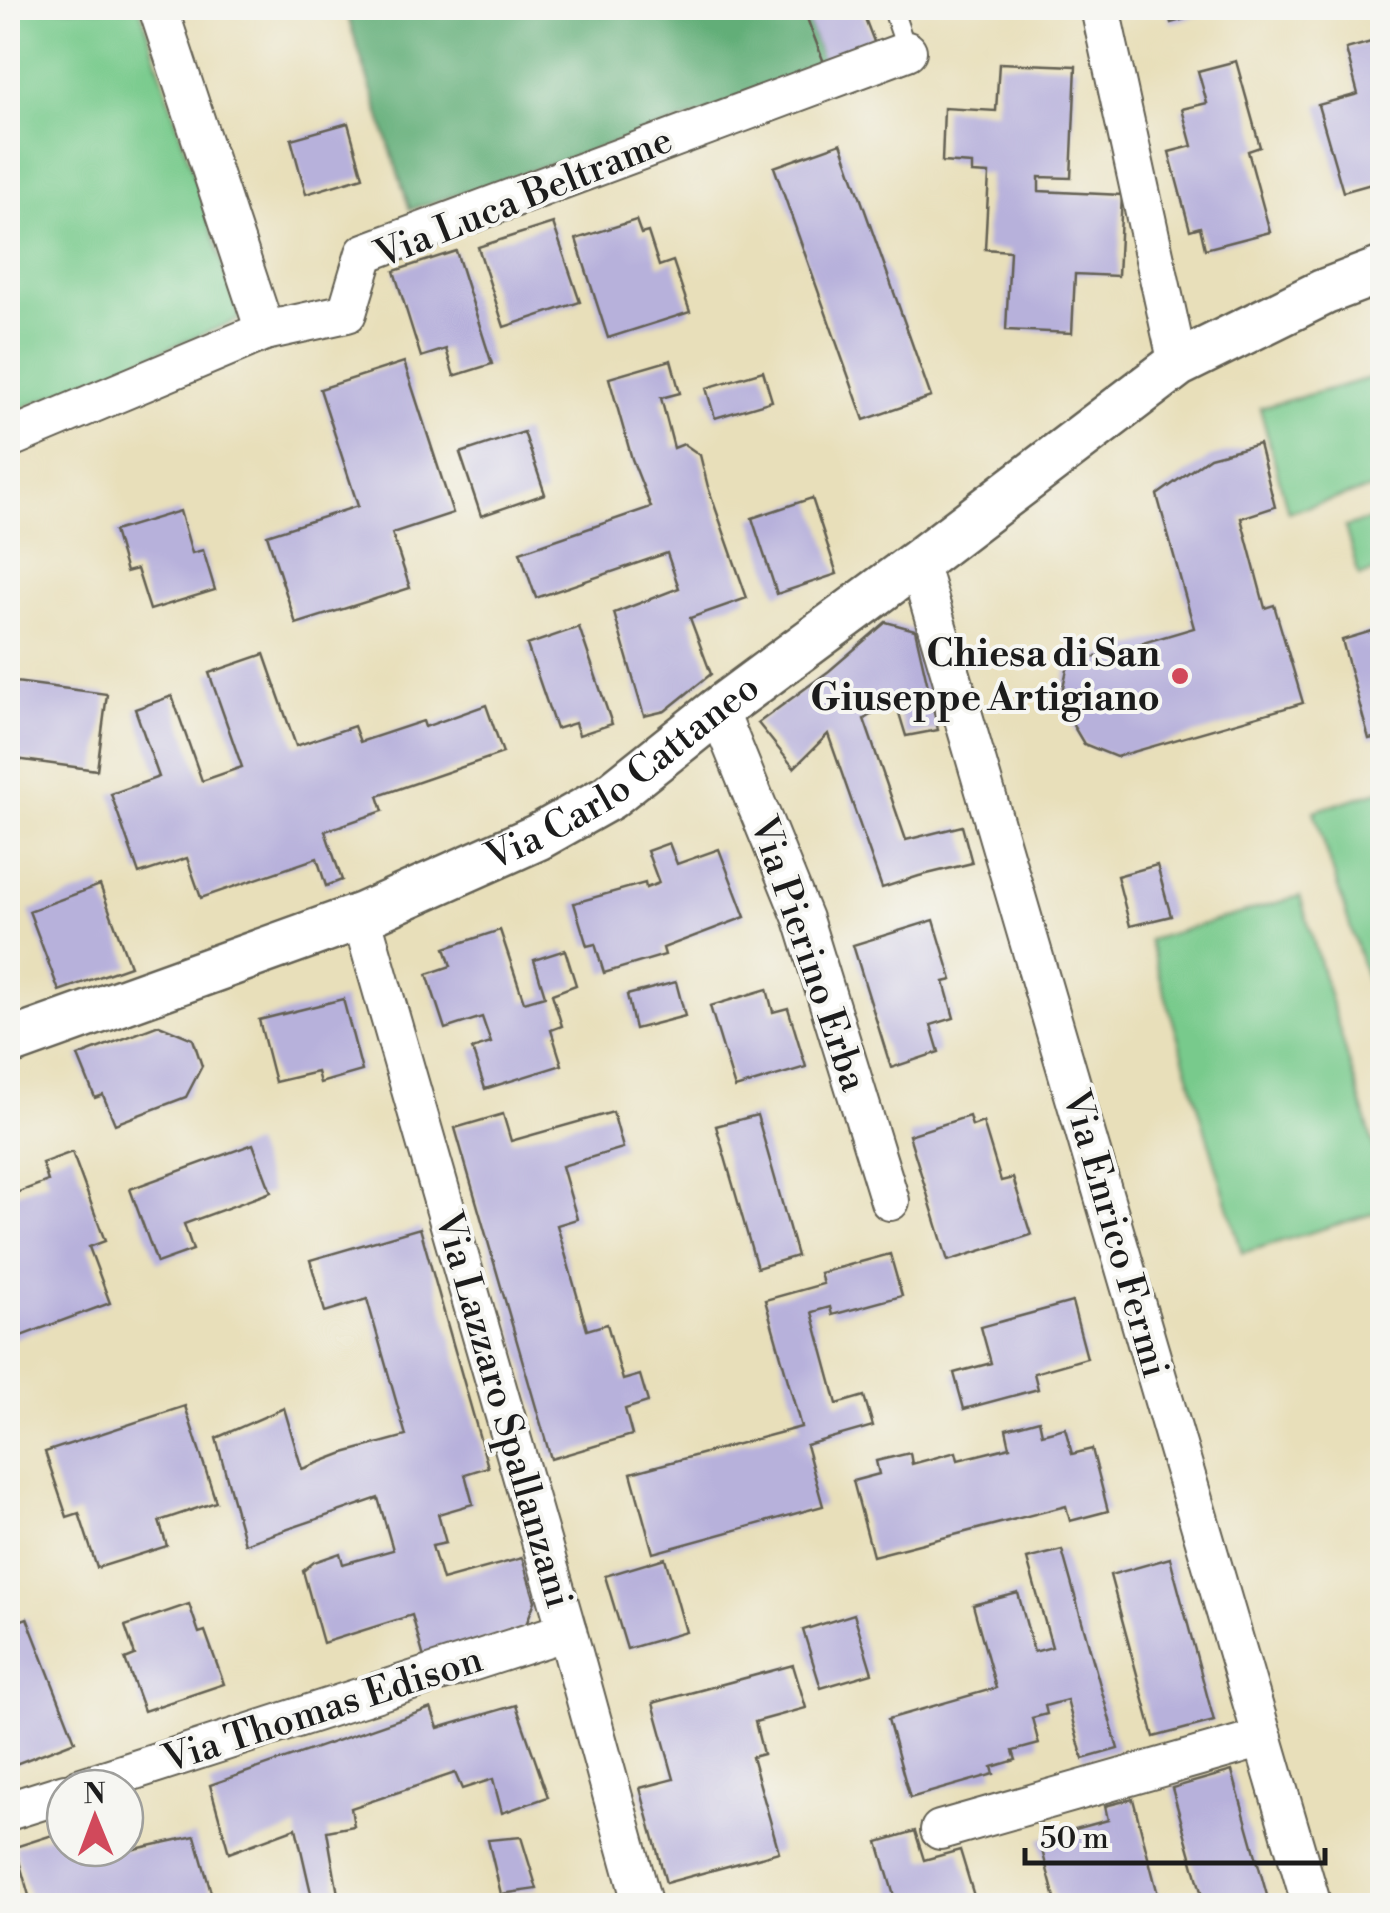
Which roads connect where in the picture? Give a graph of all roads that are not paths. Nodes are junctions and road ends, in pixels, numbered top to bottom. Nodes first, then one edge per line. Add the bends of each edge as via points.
1 (158, 8) edge
2 (895, 8) edge
3 (1100, 8) edge
4 (907, 51) joint
5 (1382, 270) edge
6 (265, 331) junction
7 (1178, 364) junction
8 (8, 439) edge
9 (918, 562) junction
10 (718, 710) junction
11 (361, 916) junction
12 (8, 1043) edge
13 (890, 1201) dead end
14 (567, 1631) junction
15 (1263, 1738) junction
16 (142, 1768) edge
17 (45, 1799) edge
18 (8, 1811) edge
19 (940, 1830) dead end
20 (643, 1906) edge
21 (1312, 1906) edge

1 - 6 street
2 - 4 lane
3 - 7 street
4 - 6 street, Via Luca Beltrame via 365,253 348,312
5 - 7 street, Via Carlo Cattaneo
6 - 8 street, Via Luca Beltrame
7 - 9 street, Via Carlo Cattaneo
9 - 10 street, Via Carlo Cattaneo
9 - 15 street, Via Enrico Fermi
10 - 11 street, Via Carlo Cattaneo via 610,797 538,837
10 - 13 street, Via Pierino Erba via 802,919
11 - 12 street, Via Carlo Cattaneo
11 - 14 street, Via Lazzaro Spallanzani
14 - 16 street, Via Thomas Edison
14 - 20 street, Via Lazzaro Spallanzani
15 - 19 street
15 - 21 street, Via Enrico Fermi
17 - 18 street

